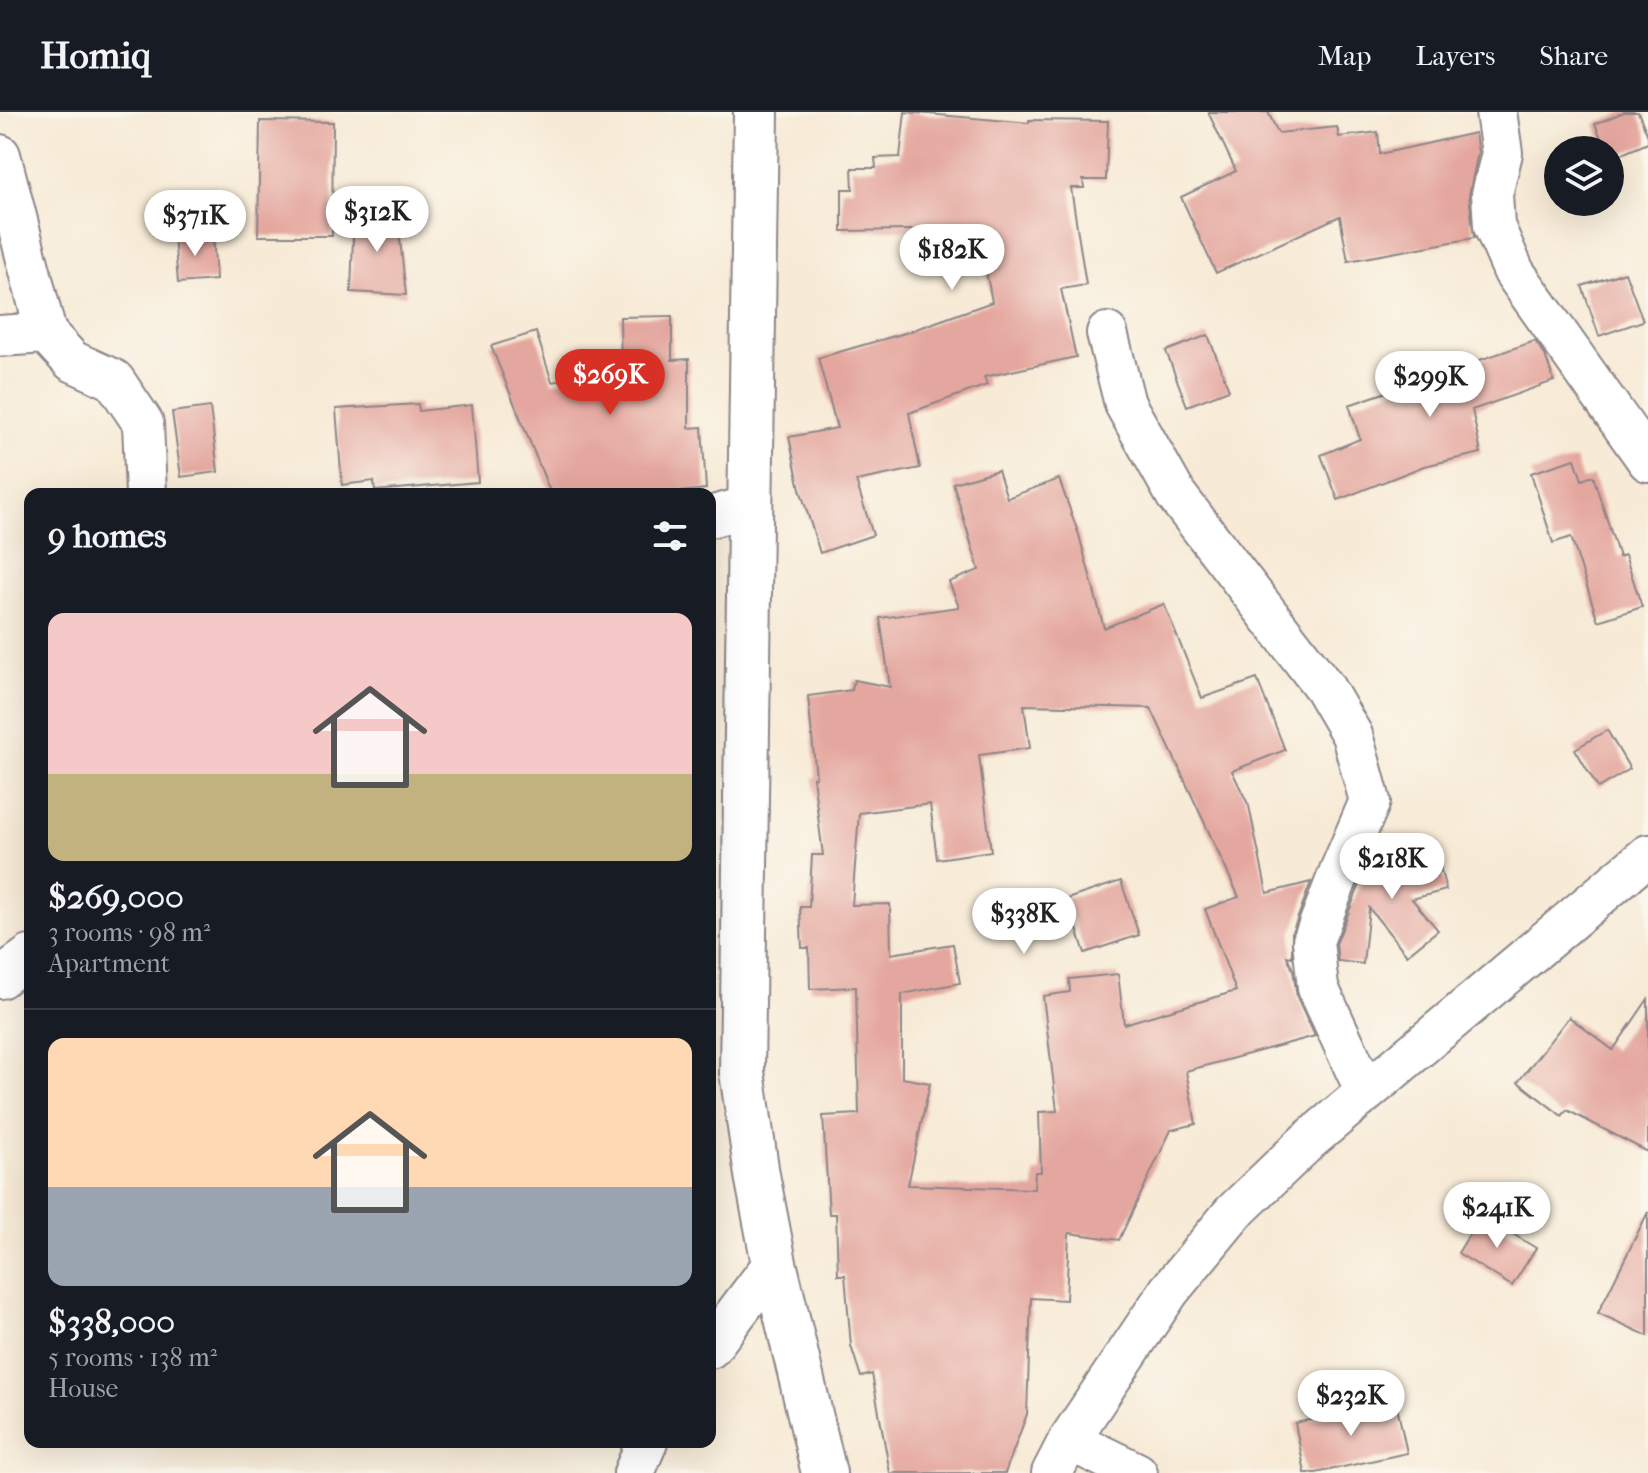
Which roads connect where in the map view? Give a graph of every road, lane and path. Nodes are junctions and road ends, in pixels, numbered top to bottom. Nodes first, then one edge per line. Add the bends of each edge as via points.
1 (756, 112) edge
2 (1496, 112) edge
3 (0, 155) edge
4 (46, 333) junction
5 (1107, 333) dead end
6 (0, 336) edge
7 (1648, 461) edge
8 (146, 488) edge
9 (730, 512) edge
10 (1648, 855) edge
11 (24, 960) edge
12 (0, 978) edge
13 (1366, 1092) junction
14 (774, 1263) junction
15 (716, 1340) edge
16 (644, 1448) edge
17 (1060, 1457) edge
18 (634, 1473) edge
19 (824, 1473) edge
20 (1137, 1473) edge

1 - 9 street
2 - 7 street via 1502,153 1492,194 1494,226 1514,272
3 - 4 street
4 - 6 street
4 - 8 street via 72,361 114,380 143,423
5 - 13 street via 1125,404 1176,495 1324,687 1352,735 1370,801 1313,941 1318,988
9 - 14 street via 742,1072
10 - 13 street
11 - 12 street
13 - 17 street via 1233,1213 1169,1291
14 - 15 street
14 - 19 street
16 - 18 street
17 - 20 street

